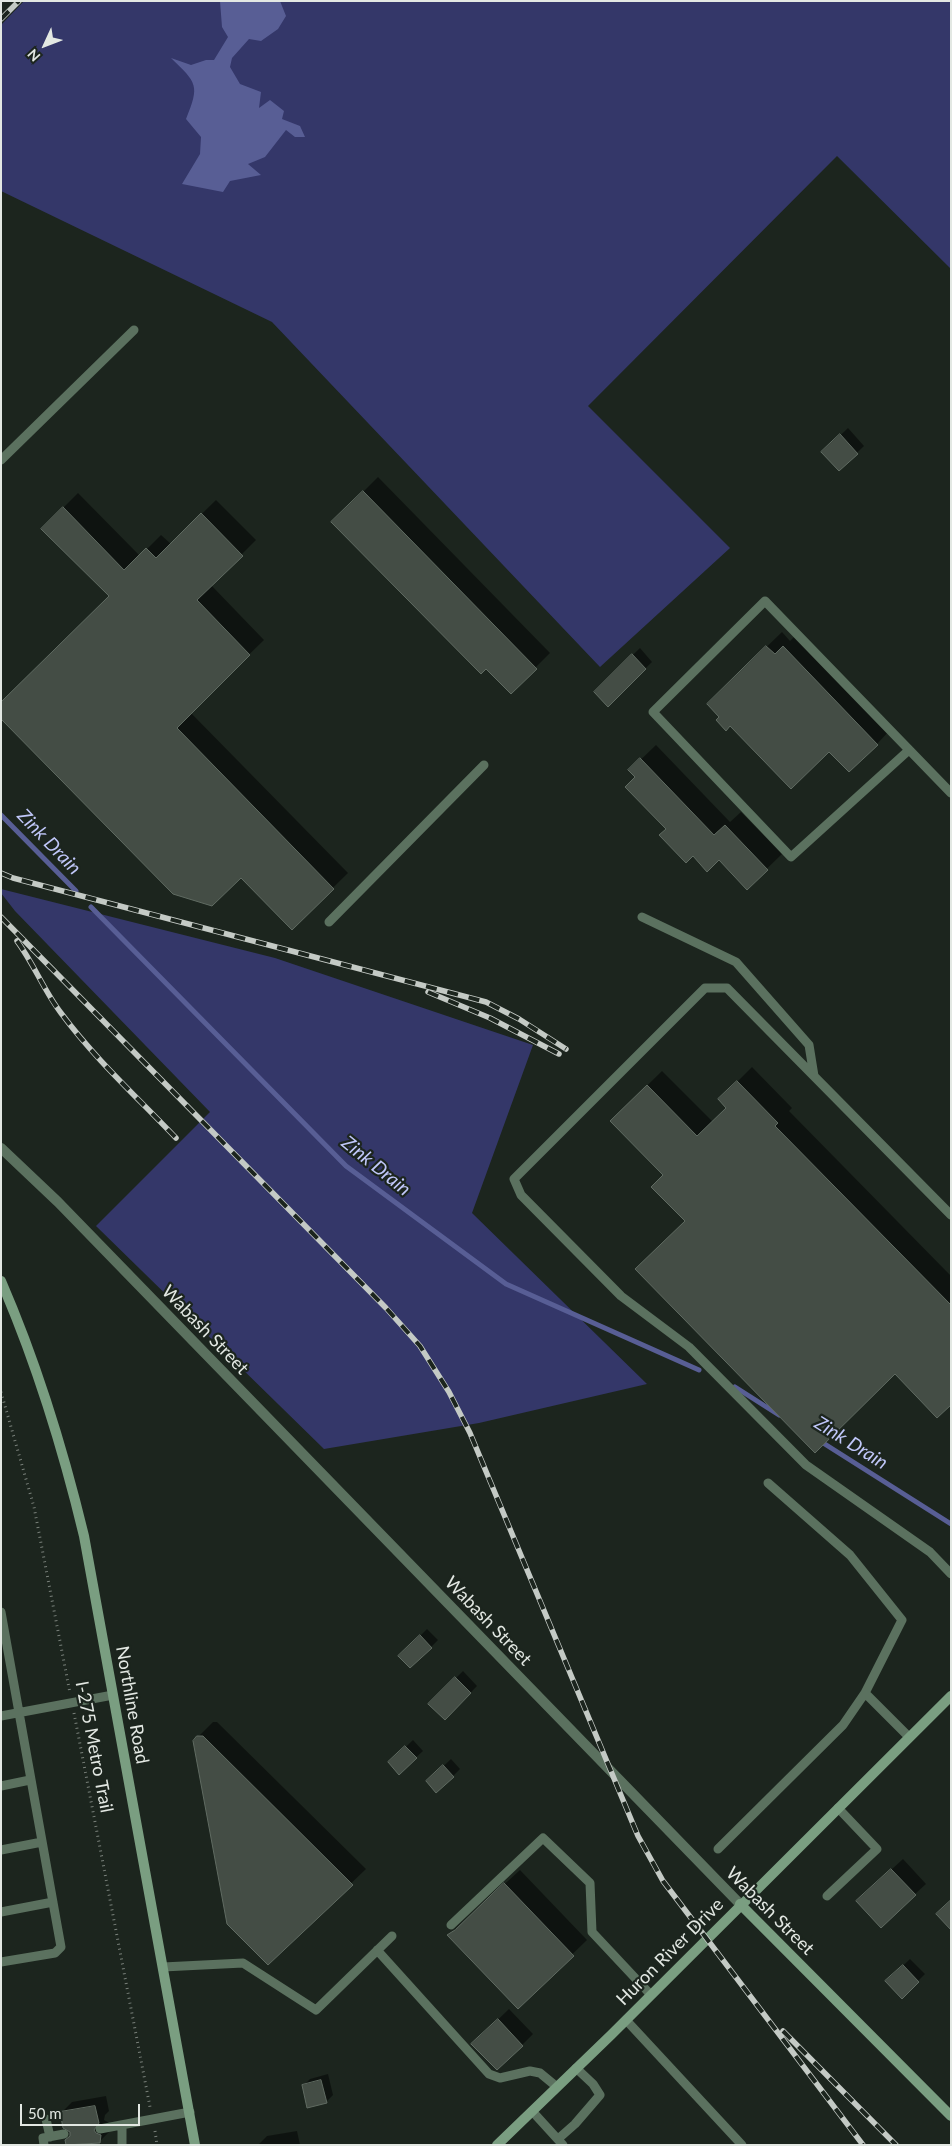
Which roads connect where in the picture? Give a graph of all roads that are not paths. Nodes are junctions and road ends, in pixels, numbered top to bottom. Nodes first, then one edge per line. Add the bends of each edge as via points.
1 (134, 330) dead end
2 (1, 460) edge
3 (909, 750) junction
4 (484, 765) dead end
5 (951, 793) edge
6 (642, 917) dead end
7 (329, 922) dead end
8 (814, 1076) junction
9 (1, 1148) edge
10 (951, 1215) edge
11 (1, 1281) edge
12 (768, 1483) dead end
13 (951, 1574) edge
14 (1, 1612) edge
15 (4, 1648) edge
16 (865, 1693) junction
17 (113, 1694) junction
18 (951, 1696) edge
19 (18, 1713) junction
20 (1, 1716) edge
21 (910, 1737) junction
22 (30, 1780) junction
23 (1, 1786) edge
24 (838, 1808) junction
25 (42, 1842) junction
26 (718, 1849) dead end
27 (1, 1850) edge
28 (827, 1896) dead end
29 (53, 1902) junction
30 (740, 1904) junction
31 (1, 1912) edge
32 (451, 1925) dead end
33 (392, 1936) dead end
34 (377, 1950) junction
35 (1, 1962) edge
36 (163, 1967) junction
37 (651, 1995) junction
38 (626, 2020) junction
39 (576, 2068) junction
40 (557, 2087) junction
41 (532, 2111) junction
42 (190, 2112) junction
43 (951, 2116) edge
44 (46, 2119) dead end
45 (122, 2125) junction
46 (100, 2129) dead end
47 (64, 2134) dead end
48 (50, 2137) junction
49 (560, 2142) edge
50 (44, 2145) edge
51 (122, 2145) edge
52 (195, 2145) edge
53 (497, 2145) edge
54 (742, 2145) edge

1 - 2 lane
3 - 3 lane via 791,857 653,712 765,601
3 - 5 lane
4 - 7 lane
6 - 8 lane via 736,962 809,1045
8 - 10 lane
8 - 13 lane via 727,988 705,988 514,1178 521,1195 621,1296 689,1347 806,1465 930,1552
9 - 30 street, Wabash Street via 58,1202
11 - 17 street, Northline Road via 44,1392 72,1488 90,1565
12 - 16 lane via 850,1555 902,1620
14 - 15 lane
15 - 19 lane
16 - 21 lane
16 - 26 lane via 843,1725
17 - 19 lane
17 - 36 street, Northline Road
18 - 21 street, Huron River Drive
19 - 20 lane
19 - 22 lane
21 - 24 street, Huron River Drive
22 - 23 lane
22 - 25 lane
24 - 28 lane via 877,1849
24 - 30 street, Huron River Drive
25 - 27 lane
25 - 29 lane
29 - 31 lane
29 - 35 lane via 61,1947 55,1953
30 - 37 street, Huron River Drive
30 - 43 street, Wabash Street
32 - 37 lane via 543,1838 590,1884 592,1932
33 - 34 lane
34 - 36 lane via 316,2010 243,1963
34 - 40 lane via 489,2074 500,2078 530,2071 540,2073
36 - 42 street, Northline Road
37 - 38 street, Huron River Drive
38 - 39 street, Huron River Drive
38 - 54 lane
39 - 40 street, Huron River Drive
39 - 49 lane via 600,2096
40 - 41 street, Huron River Drive
41 - 49 lane
41 - 53 street, Huron River Drive
42 - 45 lane
42 - 52 street, Northline Road
44 - 48 lane
45 - 46 lane
45 - 51 lane
47 - 48 lane
48 - 50 lane via 43,2138

